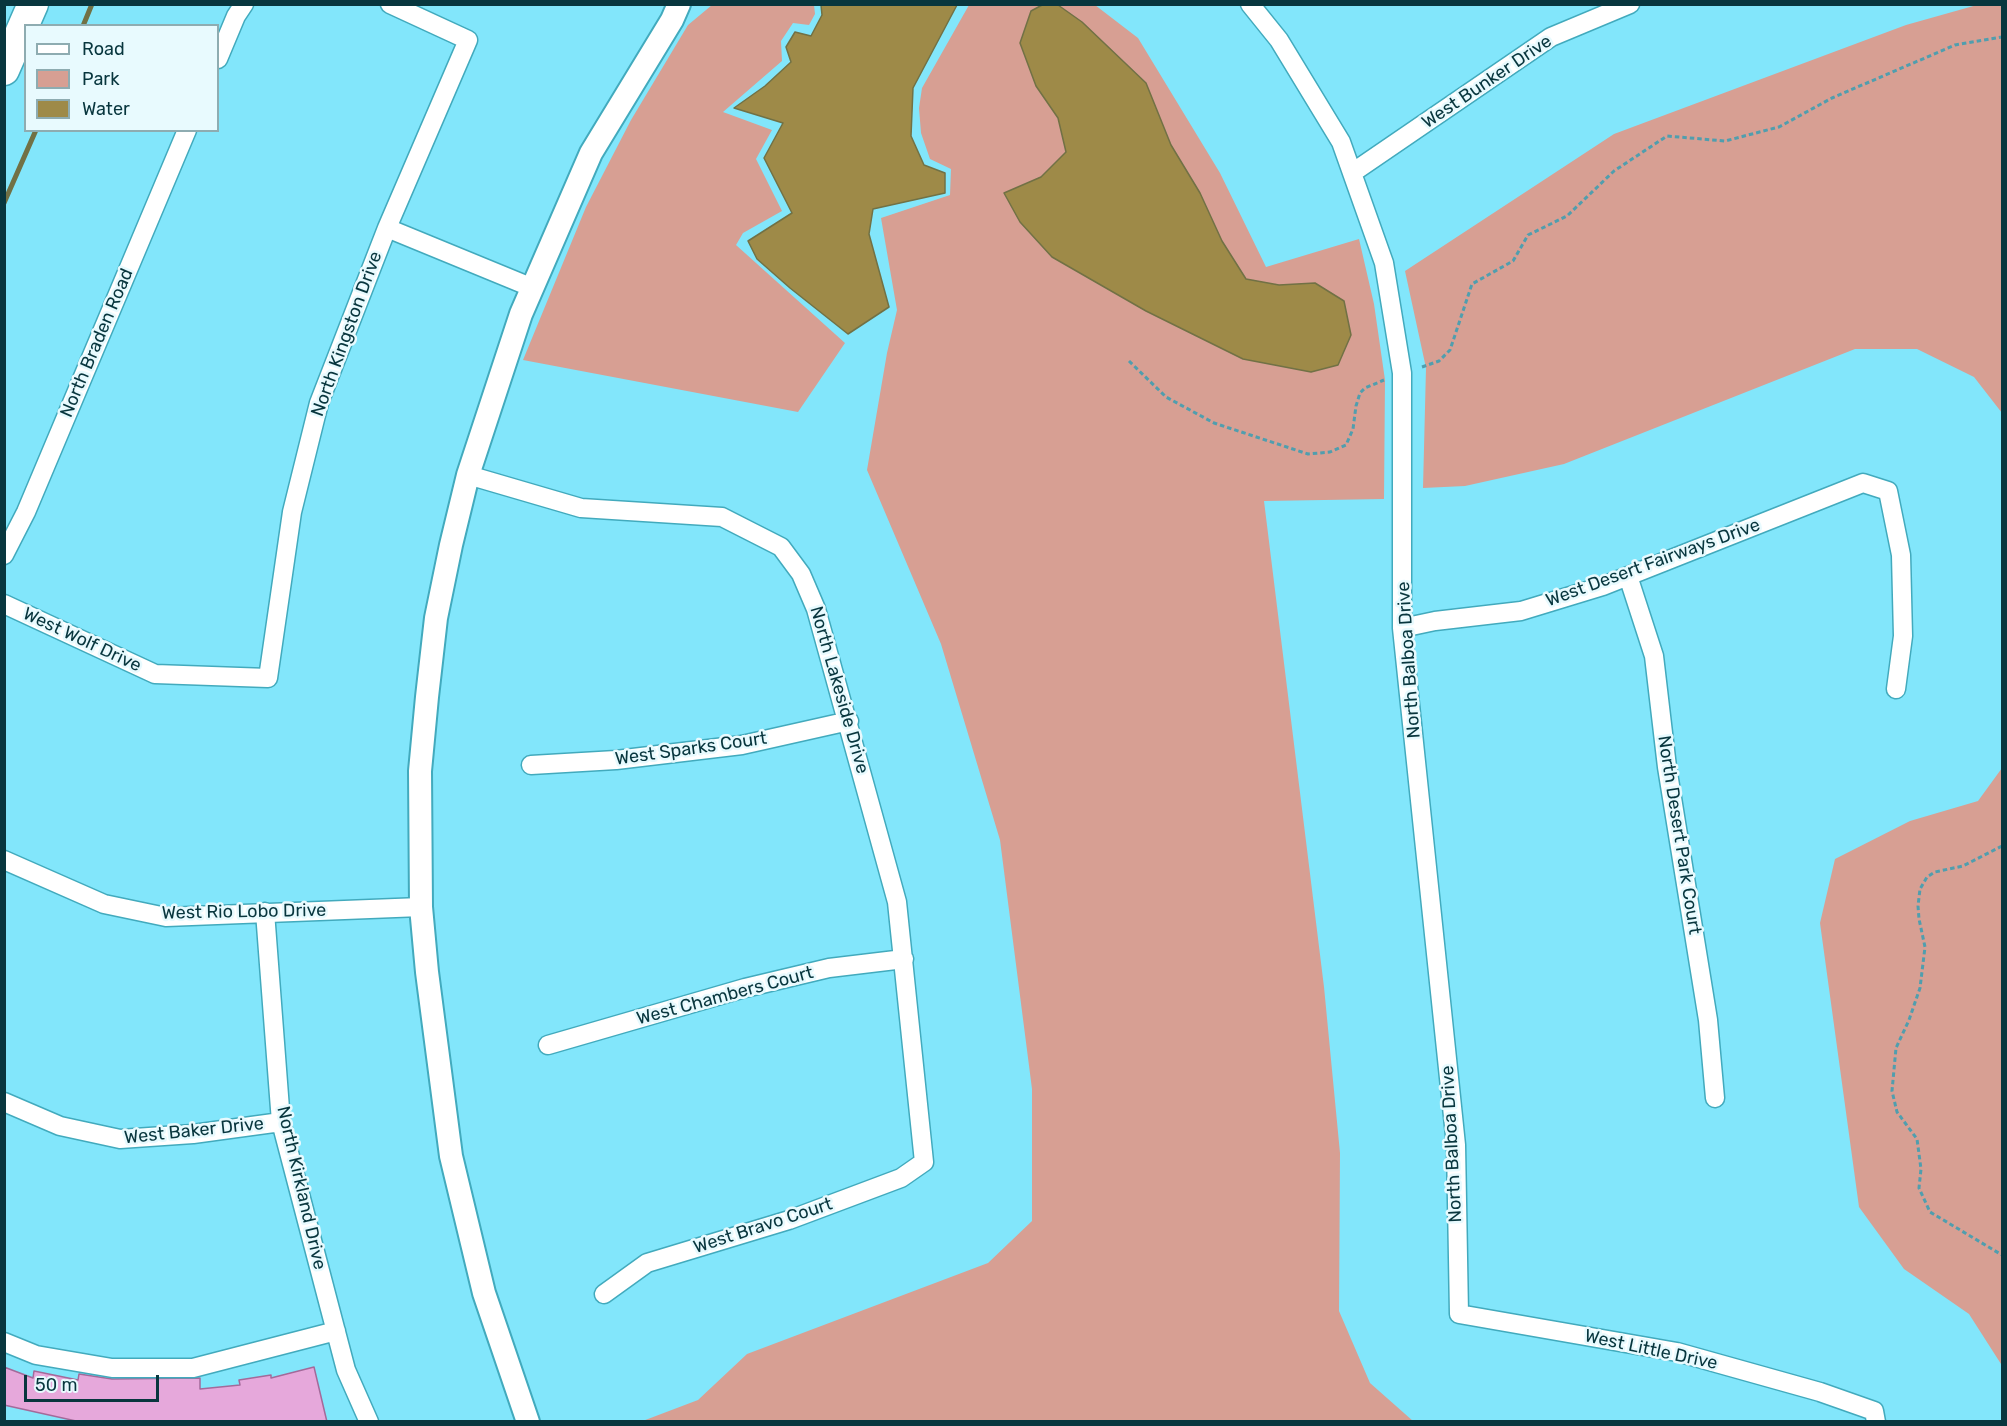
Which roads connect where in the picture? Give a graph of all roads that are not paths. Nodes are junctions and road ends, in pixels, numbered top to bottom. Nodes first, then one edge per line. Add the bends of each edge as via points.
1 (33, 4) edge
2 (244, 4) edge
3 (390, 4) edge
4 (678, 4) edge
5 (1250, 4) edge
6 (1630, 4) edge
7 (24, 24) edge
8 (24, 24) edge
9 (219, 57) edge
10 (4, 70) edge
11 (186, 132) edge
12 (1352, 173) junction
13 (387, 228) junction
14 (533, 288) junction
15 (468, 474) junction
16 (4, 555) edge
17 (1628, 576) junction
18 (4, 604) edge
19 (1402, 628) junction
20 (268, 678) joint
21 (1896, 689) dead end
22 (849, 721) junction
23 (531, 765) dead end
24 (4, 860) edge
25 (421, 907) junction
26 (265, 912) junction
27 (904, 959) junction
28 (548, 1045) dead end
29 (1715, 1098) dead end
30 (4, 1102) edge
31 (282, 1122) junction
32 (924, 1162) joint
33 (604, 1294) dead end
34 (1459, 1314) joint
35 (336, 1331) junction
36 (4, 1342) edge
37 (1875, 1416) edge
38 (369, 1422) edge
39 (528, 1422) edge

1 - 8 highway
2 - 9 street
3 - 13 street, North Kingston Drive via 468,40
4 - 14 street via 591,153
5 - 12 street, North Balboa Drive via 1279,40 1341,142
6 - 12 street, West Bunker Drive via 1551,38
7 - 10 highway
11 - 16 street, North Braden Road via 26,512
12 - 19 street, North Balboa Drive via 1384,263 1402,373
13 - 14 street
13 - 20 street, North Kingston Drive via 319,403 292,512
14 - 15 street
15 - 22 street, North Lakeside Drive via 581,508 722,518 781,547 801,574 816,609
15 - 25 street via 436,618 427,697 420,771
17 - 19 street, West Desert Fairways Drive via 1521,611
17 - 21 street, West Desert Fairways Drive via 1863,483 1888,491 1901,555 1903,636
17 - 29 street, North Desert Park Court via 1654,656 1667,767 1708,1020
18 - 20 street, West Wolf Drive via 155,674
19 - 34 street, North Balboa Drive via 1456,1145
22 - 23 street, West Sparks Court via 742,745 616,760
22 - 27 street, North Lakeside Drive via 897,902
24 - 26 street, West Rio Lobo Drive via 104,903 166,917
25 - 26 street, West Rio Lobo Drive
25 - 39 street via 451,1156 484,1293
26 - 31 street, North Kirkland Drive
27 - 28 street, West Chambers Court via 828,968 745,988
27 - 32 street, North Lakeside Drive
30 - 31 street, West Baker Drive via 60,1126 120,1140
31 - 35 street, North Kirkland Drive
32 - 33 street, West Bravo Court via 901,1178 789,1220 647,1263
34 - 37 street, West Little Drive via 1677,1352 1820,1392
35 - 36 street via 193,1368 112,1368 36,1355
35 - 38 street, North Kirkland Drive via 346,1370

